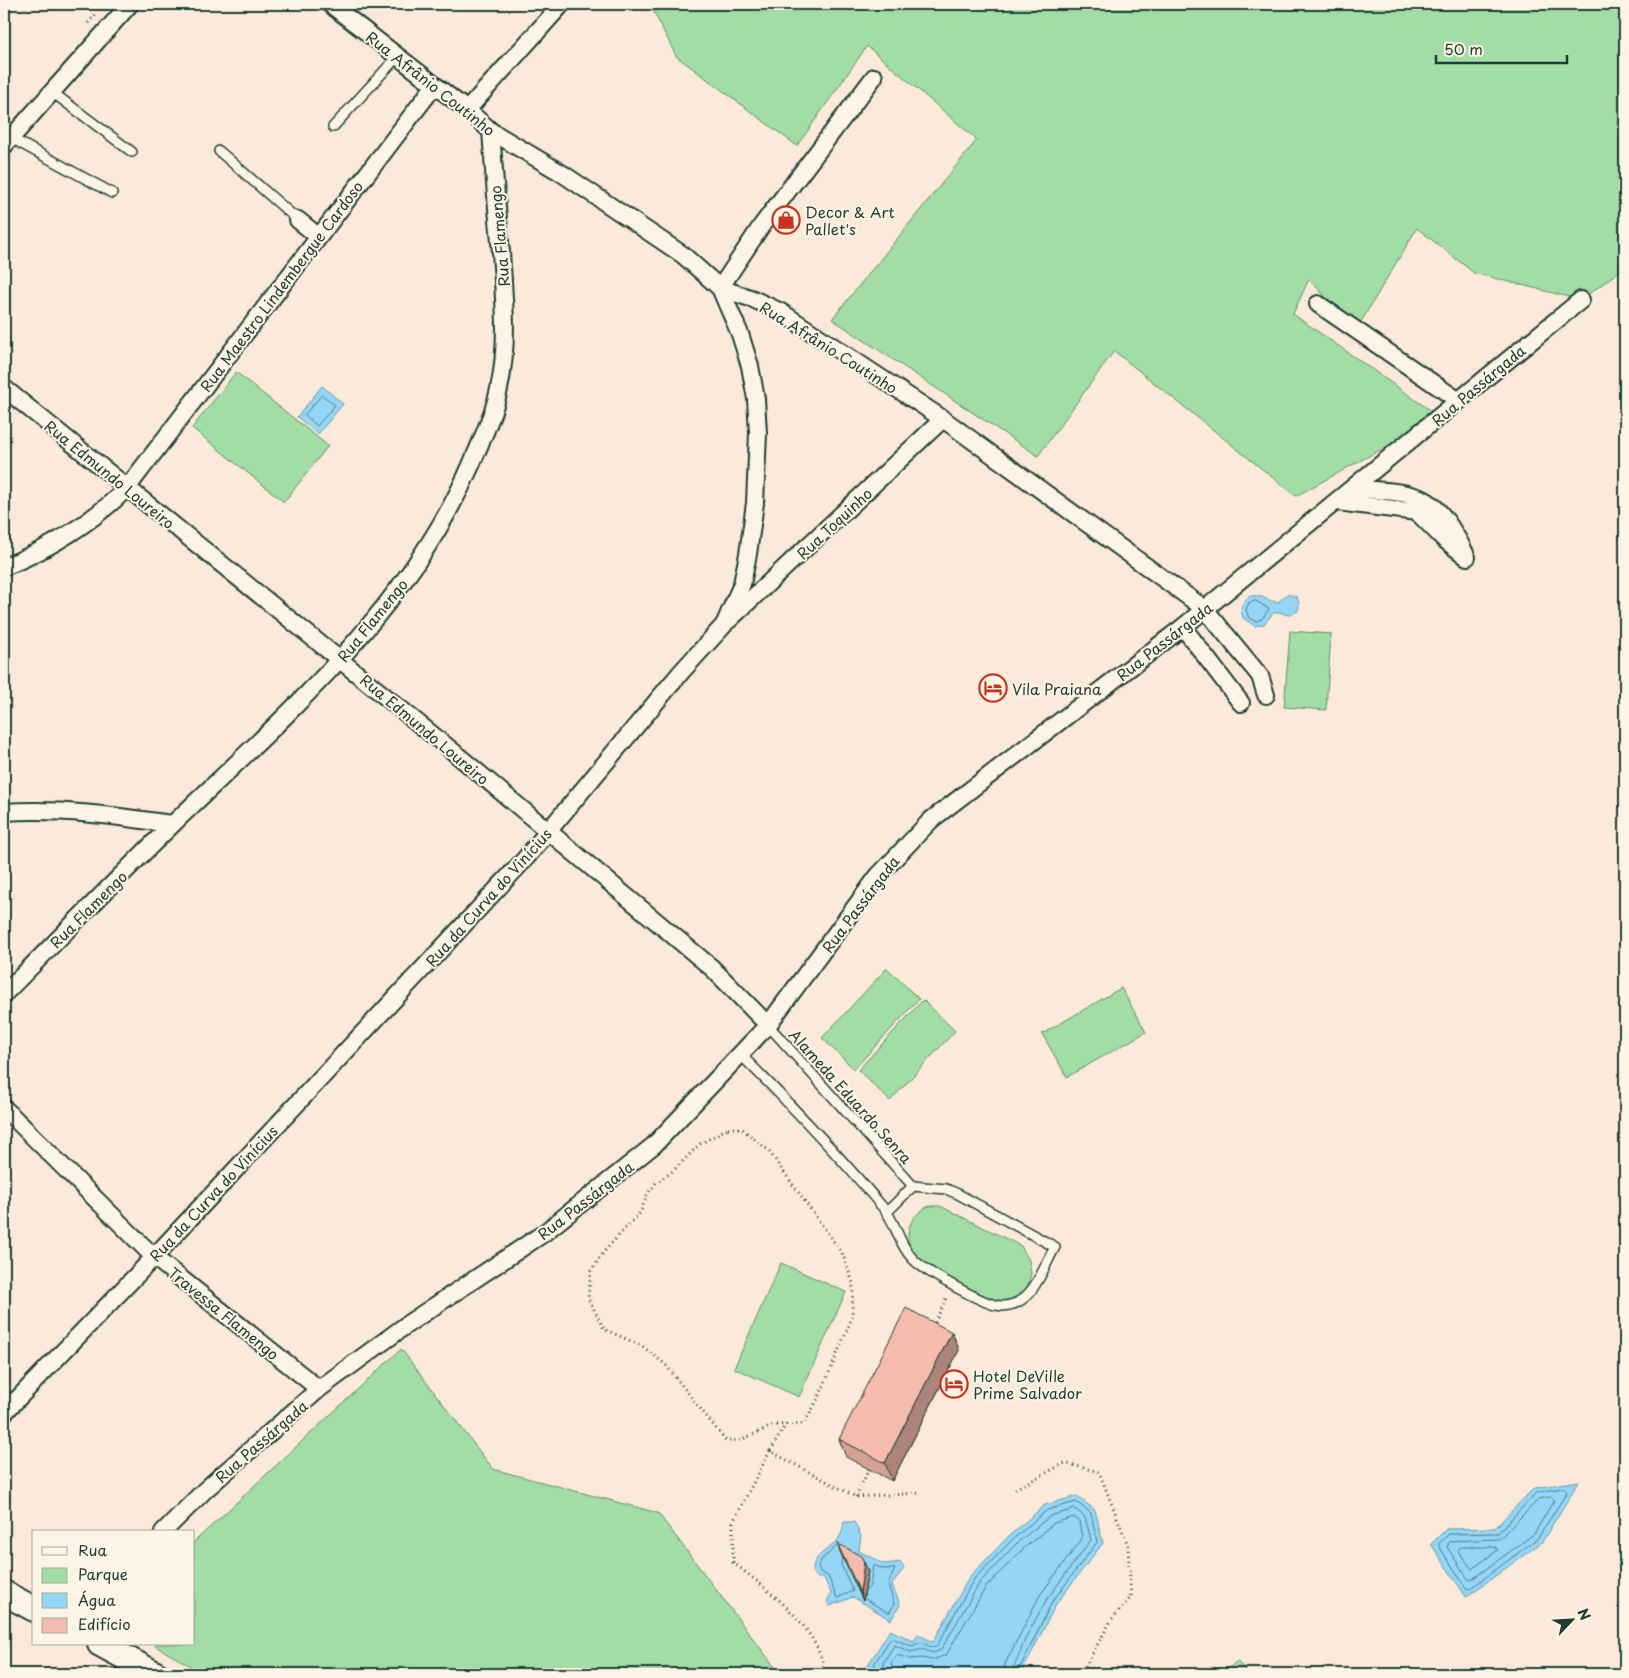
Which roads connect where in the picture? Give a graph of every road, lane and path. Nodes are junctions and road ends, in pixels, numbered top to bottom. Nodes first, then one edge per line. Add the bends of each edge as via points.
1 (130, 4) edge
2 (330, 4) edge
3 (562, 4) edge
4 (398, 56) junction
5 (874, 77) dead end
6 (436, 85) junction
7 (52, 92) junction
8 (467, 110) junction
9 (334, 127) dead end
10 (491, 131) junction
11 (7, 142) edge
12 (219, 151) dead end
13 (132, 152) dead end
14 (112, 193) dead end
15 (298, 220) joint
16 (319, 237) junction
17 (720, 288) junction
18 (1581, 300) dead end
19 (1318, 304) dead end
20 (4, 388) edge
21 (1459, 401) junction
22 (943, 419) junction
23 (127, 488) junction
24 (1354, 488) junction
25 (1337, 502) junction
26 (4, 567) edge
27 (1205, 609) junction
28 (724, 625) junction
29 (1183, 627) junction
30 (340, 659) junction
31 (1266, 695) dead end
32 (1241, 703) dead end
33 (4, 812) edge
34 (172, 824) junction
35 (548, 832) junction
36 (4, 994) edge
37 (768, 1024) junction
38 (740, 1055) junction
39 (4, 1108) edge
40 (913, 1186) junction
41 (887, 1212) junction
42 (154, 1257) junction
43 (952, 1284) junction
44 (930, 1335) edge
45 (319, 1389) junction
46 (4, 1413) edge
47 (786, 1423) junction
48 (770, 1451) junction
49 (869, 1469) edge
50 (1016, 1489) dead end
51 (920, 1493) dead end
52 (856, 1497) junction
53 (165, 1530) edge
54 (4, 1593) edge
55 (32, 1608) edge
56 (106, 1646) edge
57 (119, 1650) edge
58 (156, 1674) edge
59 (825, 1674) edge
60 (1081, 1674) edge

1 - 7 street
2 - 4 street, Rua Afrânio Coutinho
3 - 8 street
4 - 6 street, Rua Afrânio Coutinho
4 - 9 lane
5 - 17 street via 762,225
6 - 8 street, Rua Afrânio Coutinho
6 - 16 street, Rua Maestro Lindembergue Cardoso
7 - 11 street
7 - 13 lane
8 - 10 street, Rua Afrânio Coutinho
10 - 17 street, Rua Afrânio Coutinho via 563,174 683,255
10 - 30 street, Rua Flamengo via 506,312 499,390 487,428 444,522 419,562
11 - 14 lane
12 - 15 lane
15 - 16 street
16 - 23 street, Rua Maestro Lindembergue Cardoso
17 - 22 street, Rua Afrânio Coutinho via 753,298 781,312
17 - 28 street, Rua da Curva do Vinícius via 750,366 758,433 755,503 748,554 742,584
18 - 21 street, Rua Passárgada
19 - 21 street
20 - 23 street, Rua Edmundo Loureiro
21 - 24 street, Rua Passárgada
22 - 27 street, Rua Afrânio Coutinho
22 - 28 street, Rua Toquinho
23 - 26 street, Rua Maestro Lindembergue Cardoso via 95,516
23 - 30 street, Rua Edmundo Loureiro
24 - 25 street, Rua Passárgada
24 - 25 street via 1405,494 1429,502 1454,533 1467,557 1417,512
25 - 27 street, Rua Passárgada
27 - 29 street, Rua Passárgada
27 - 31 street, Rua Afrânio Coutinho via 1260,676
28 - 35 street, Rua da Curva do Vinícius
29 - 32 street
29 - 37 street, Rua Passárgada via 958,797 915,835 878,876
30 - 34 street, Rua Flamengo
30 - 35 street, Rua Edmundo Loureiro
33 - 34 street via 54,810
34 - 36 street, Rua Flamengo
35 - 37 street, Rua Edmundo Loureiro via 712,968
35 - 42 street, Rua da Curva do Vinícius
37 - 38 street, Rua Passárgada
37 - 40 lane, Alameda Eduardo Senra
38 - 41 lane, Alameda Eduardo Senra via 786,1100
38 - 45 street, Rua Passárgada via 654,1146 619,1174 544,1233 402,1328
39 - 42 street, Travessa Flamengo
40 - 41 lane, Alameda Eduardo Senra
40 - 43 lane, Alameda Eduardo Senra via 939,1188 958,1194 1055,1247 1030,1292 1010,1305 984,1302
41 - 43 lane, Alameda Eduardo Senra via 913,1260
42 - 45 street, Travessa Flamengo
42 - 46 street, Rua da Curva do Vinícius
43 - 44 path
45 - 53 street, Rua Passárgada
47 - 47 path via 804,1424 819,1397 852,1318 853,1283 842,1253 768,1150 741,1128 728,1128 700,1144 673,1171 656,1182 640,1213 606,1249 591,1272 588,1298 604,1329 642,1346 666,1364 726,1442 741,1440
47 - 48 path
48 - 52 path
48 - 59 path via 732,1522 732,1562 797,1617 823,1660
49 - 52 path
50 - 60 path via 1065,1463 1099,1472 1128,1545 1131,1597 1112,1619
51 - 52 path
54 - 55 main road
56 - 57 main road
57 - 58 main road

